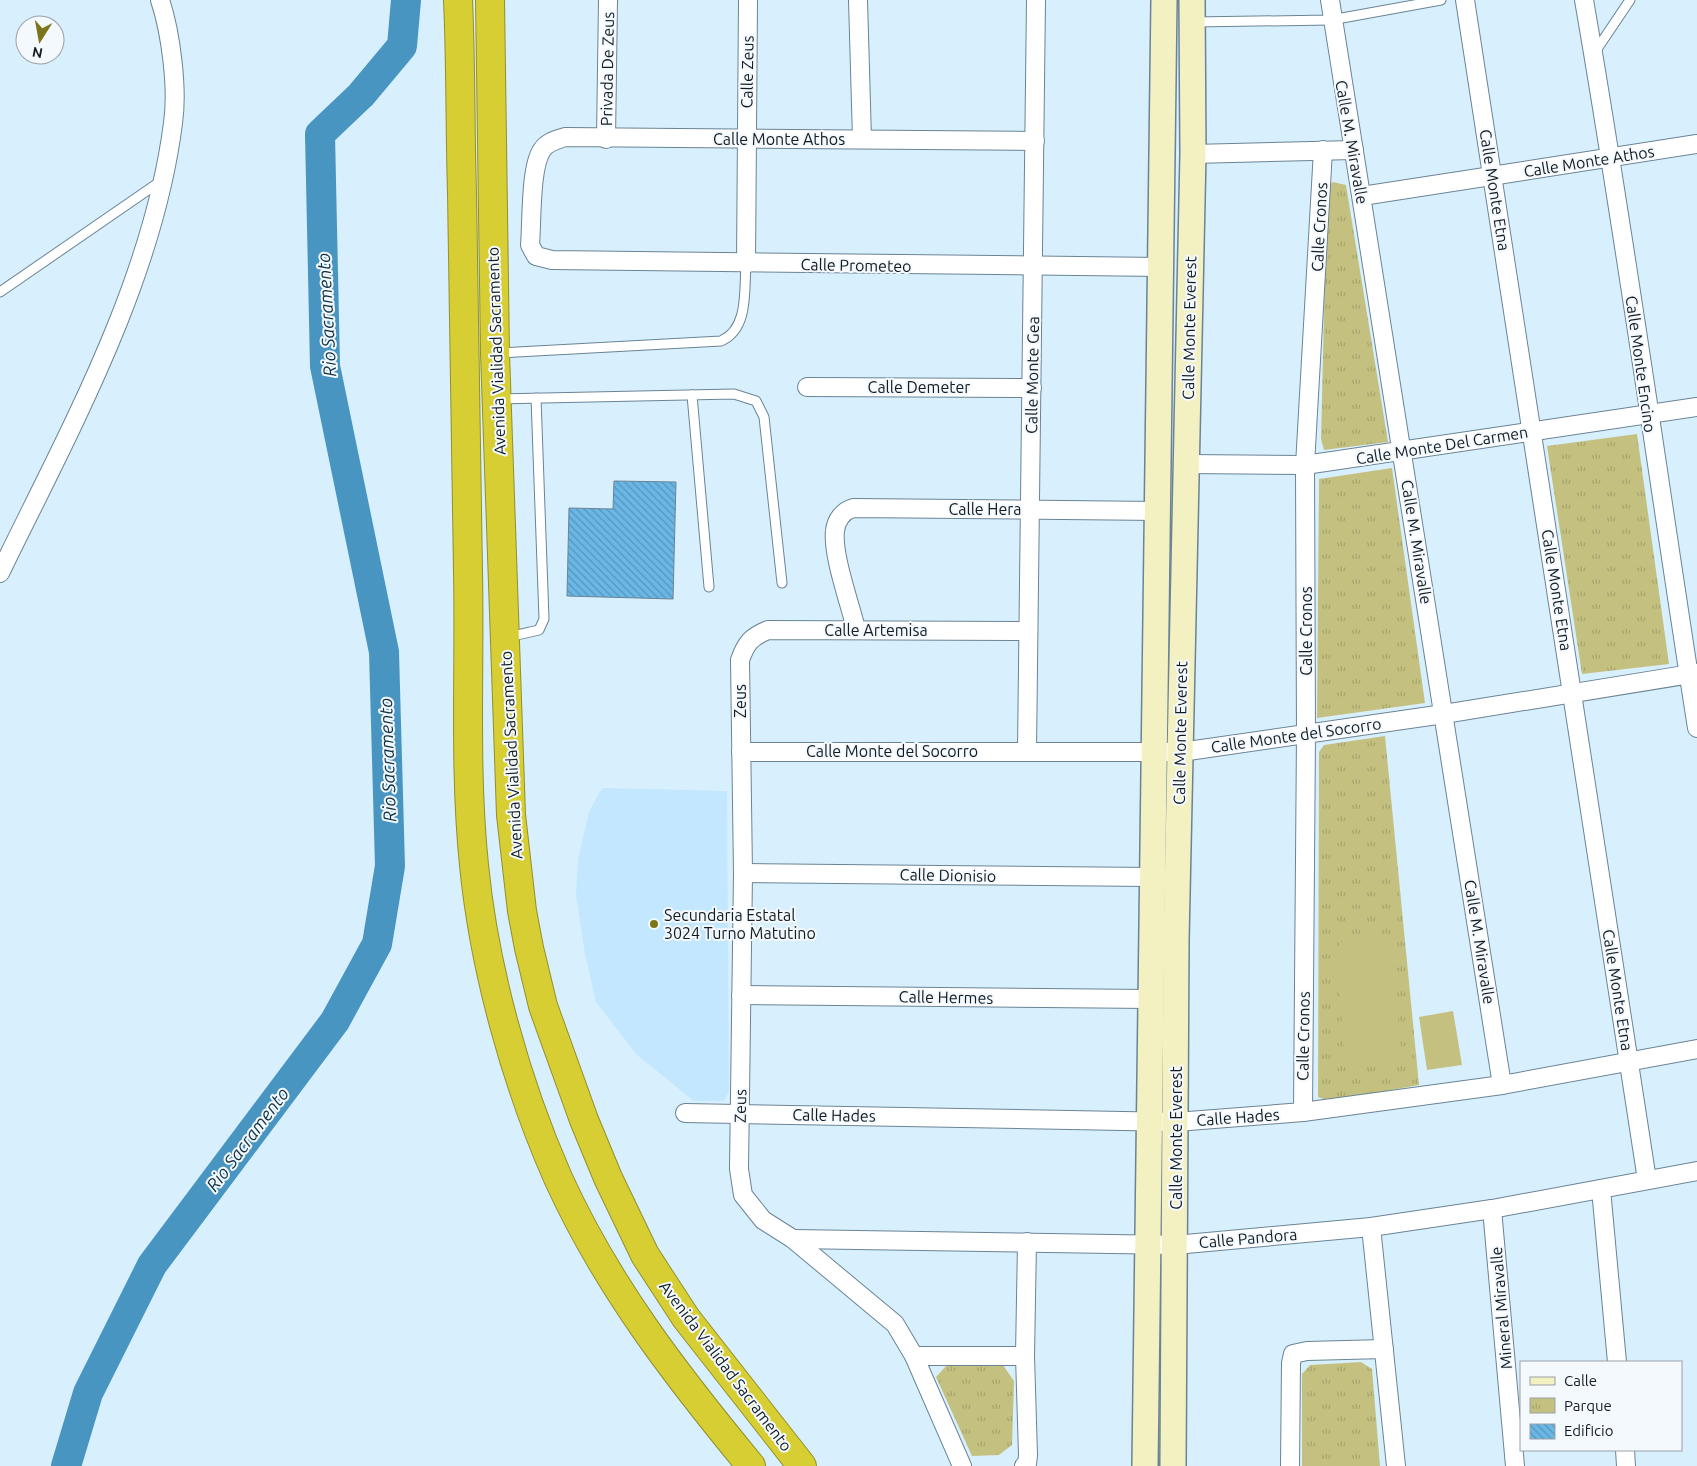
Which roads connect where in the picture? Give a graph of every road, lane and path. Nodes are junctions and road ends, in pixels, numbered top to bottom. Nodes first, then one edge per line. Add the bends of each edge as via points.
1 (160, 0) edge
2 (458, 0) edge
3 (490, 0) edge
4 (608, 0) edge
5 (748, 0) edge
6 (858, 0) edge
7 (1036, 0) edge
8 (1164, 0) edge
9 (1330, 0) edge
10 (1441, 0) edge
11 (1466, 0) edge
12 (1584, 0) edge
13 (1630, 0) edge
14 (1192, 11) edge
15 (1331, 20) junction
16 (1593, 54) junction
17 (746, 138) junction
18 (606, 139) junction
19 (862, 140) junction
20 (1035, 141) junction
21 (1697, 144) edge
22 (1323, 150) junction
23 (1354, 150) junction
24 (1193, 154) junction
25 (1611, 157) junction
26 (1493, 176) junction
27 (163, 180) junction
28 (1362, 196) junction
29 (552, 260) joint
30 (746, 264) junction
31 (1033, 266) junction
32 (1161, 267) junction
33 (0, 292) edge
34 (495, 353) junction
35 (807, 387) dead end
36 (1032, 388) junction
37 (692, 395) junction
38 (536, 398) junction
39 (497, 399) junction
40 (1697, 407) edge
41 (1648, 416) junction
42 (1533, 431) junction
43 (1402, 451) junction
44 (1186, 464) junction
45 (1305, 465) junction
46 (1030, 509) junction
47 (1158, 511) junction
48 (0, 572) edge
49 (782, 583) dead end
50 (709, 587) dead end
51 (856, 629) junction
52 (1028, 631) junction
53 (506, 637) junction
54 (740, 660) joint
55 (1693, 673) edge
56 (1573, 692) junction
57 (1444, 714) junction
58 (1697, 728) edge
59 (1306, 734) junction
60 (1027, 750) junction
61 (741, 752) junction
62 (1181, 752) junction
63 (1155, 753) junction
64 (743, 874) junction
65 (1152, 877) junction
66 (741, 995) junction
67 (1150, 999) junction
68 (1697, 1049) edge
69 (1629, 1062) junction
70 (1502, 1085) junction
71 (1303, 1112) junction
72 (685, 1113) dead end
73 (740, 1113) junction
74 (1151, 1121) junction
75 (1176, 1122) junction
76 (1697, 1171) edge
77 (1647, 1180) junction
78 (1602, 1189) junction
79 (1492, 1209) junction
80 (1371, 1227) junction
81 (793, 1239) junction
82 (1027, 1242) junction
83 (1149, 1245) junction
84 (1175, 1245) junction
85 (1384, 1349) junction
86 (914, 1356) junction
87 (1025, 1356) junction
88 (1617, 1361) edge
89 (1625, 1451) edge
90 (750, 1466) edge
91 (802, 1466) edge
92 (962, 1466) edge
93 (1024, 1466) edge
94 (1145, 1466) edge
95 (1173, 1466) edge
96 (1290, 1466) edge
97 (1396, 1466) edge
98 (1515, 1466) edge
99 (1626, 1466) edge

1 - 27 street via 172,65 174,121
2 - 90 highway, Avenida Vialidad Sacramento via 469,760 474,863 485,938 503,1019 532,1109 581,1226 621,1296 652,1341
3 - 34 highway, Avenida Vialidad Sacramento
4 - 18 street, Privada De Zeus
5 - 17 street, Calle Zeus
6 - 19 street
7 - 20 street, Calle Monte Gea
8 - 32 street, Calle Monte Everest
9 - 15 street, Calle M. Miravalle
10 - 15 lane
11 - 26 street, Calle Monte Etna
12 - 16 street, Calle Monte Encino
13 - 16 lane
14 - 15 lane
14 - 24 street, Calle Monte Everest
15 - 23 street, Calle M. Miravalle
16 - 25 street, Calle Monte Encino
17 - 18 street, Calle Monte Athos
17 - 19 street, Calle Monte Athos
17 - 30 street, Calle Zeus
18 - 29 street, Calle Monte Athos via 565,138 552,142 542,149 535,163 530,245 536,256
19 - 20 street, Calle Monte Athos
20 - 31 street, Calle Monte Gea
21 - 25 street, Calle Monte Athos
22 - 23 street
22 - 24 street
22 - 45 street, Calle Cronos
23 - 28 street, Calle M. Miravalle
24 - 44 street, Calle Monte Everest
25 - 26 street, Calle Monte Athos
25 - 41 street, Calle Monte Encino
26 - 28 street, Calle Monte Athos
26 - 42 street, Calle Monte Etna
27 - 33 lane
27 - 48 street via 144,248 112,337
28 - 43 street, Calle M. Miravalle
29 - 30 street, Calle Prometeo
30 - 31 street, Calle Prometeo
30 - 34 lane via 741,317 730,338
31 - 32 street, Calle Prometeo
31 - 36 street, Calle Monte Gea
32 - 47 street, Calle Monte Everest
34 - 39 highway, Avenida Vialidad Sacramento
35 - 36 street, Calle Demeter
36 - 46 street, Calle Monte Gea
37 - 38 lane
37 - 49 lane via 734,394 756,401 760,407 764,417
37 - 50 lane
38 - 39 lane
38 - 53 lane via 544,620 539,630
39 - 53 highway, Avenida Vialidad Sacramento
40 - 41 street, Calle Monte Del Carmen
41 - 42 street, Calle Monte Del Carmen
41 - 55 street, Calle Monte Encino
42 - 43 street, Calle Monte Del Carmen
42 - 56 street, Calle Monte Etna
43 - 45 street, Calle Monte Del Carmen
43 - 57 street, Calle M. Miravalle
44 - 45 street, Calle Monte Del Carmen
44 - 62 street, Calle Monte Everest
45 - 59 street, Calle Cronos
46 - 47 street, Calle Hera
46 - 51 street, Calle Hera via 847,510 838,522 835,542
46 - 52 street, Calle Monte Gea
47 - 63 street, Calle Monte Everest
51 - 52 street, Calle Artemisa
51 - 54 street, Calle Artemisa via 768,630 753,636 745,645
52 - 60 street, Calle Monte Gea
53 - 91 highway, Avenida Vialidad Sacramento via 511,815 522,911 543,1006 555,1042 608,1178 650,1263 686,1318
54 - 61 street, Zeus
55 - 56 street, Calle Monte del Socorro
55 - 58 street, Calle Monte Encino
56 - 57 street, Calle Monte del Socorro
56 - 69 street, Calle Monte Etna
57 - 59 street, Calle Monte del Socorro
57 - 70 street, Calle M. Miravalle
59 - 62 street, Calle Monte del Socorro
59 - 71 street, Calle Cronos
60 - 61 street, Calle Monte del Socorro
60 - 63 street, Calle Monte del Socorro
61 - 64 street, Zeus
62 - 63 street, Calle Monte del Socorro
62 - 75 street, Calle Monte Everest
63 - 65 street, Calle Monte Everest
64 - 65 street, Calle Dionisio
64 - 66 street, Zeus
65 - 67 street, Calle Monte Everest
66 - 67 street, Calle Hermes
66 - 73 street, Zeus
67 - 74 street, Calle Monte Everest
68 - 69 street, Calle Hades
69 - 70 street, Calle Hades
69 - 77 street, Calle Monte Etna
70 - 71 street, Calle Hades
71 - 75 street, Calle Hades
72 - 73 street, Calle Hades
73 - 74 street, Calle Hades
73 - 81 street, Zeus via 739,1170 743,1195 763,1220
74 - 75 street, Calle Hades
74 - 83 street, Calle Monte Everest
75 - 84 street, Calle Monte Everest
76 - 77 street, Calle Pandora
77 - 78 street, Calle Pandora
78 - 79 street, Calle Pandora
78 - 88 street
79 - 80 street, Calle Pandora
79 - 98 street, Mineral Miravalle
80 - 84 street, Calle Pandora
80 - 85 street
81 - 82 street, Calle Pandora
81 - 86 street, Zeus via 880,1309 895,1324
82 - 83 street, Calle Pandora
82 - 87 street
83 - 84 street, Calle Pandora
83 - 94 street, Calle Monte Everest
84 - 95 street, Calle Monte Everest
85 - 96 street via 1293,1354
85 - 97 street
86 - 87 street
86 - 92 street, Zeus
87 - 93 street via 1028,1462
89 - 99 street

